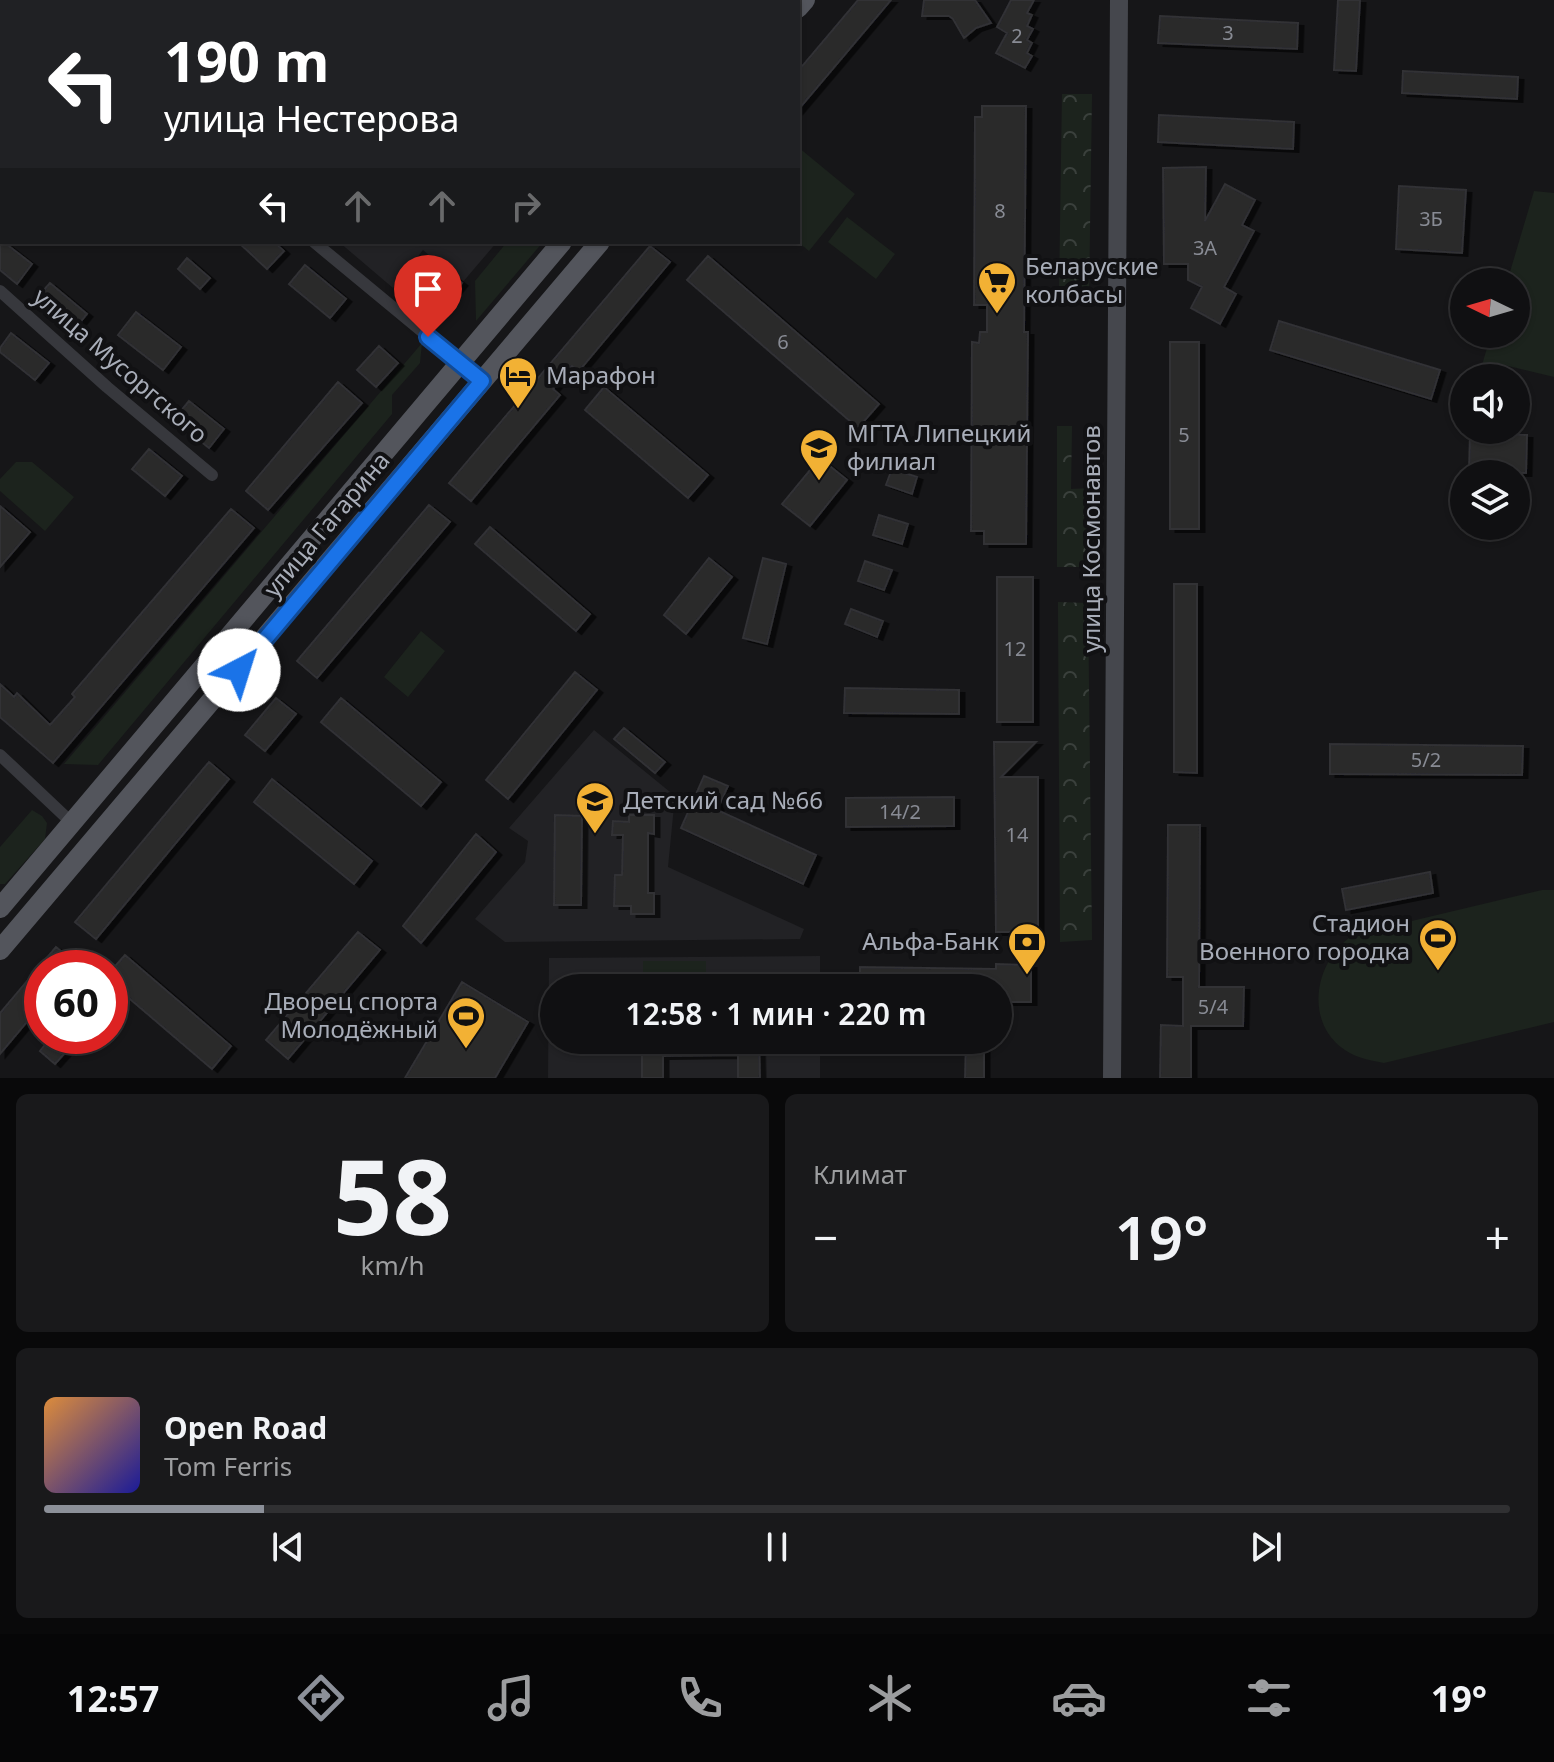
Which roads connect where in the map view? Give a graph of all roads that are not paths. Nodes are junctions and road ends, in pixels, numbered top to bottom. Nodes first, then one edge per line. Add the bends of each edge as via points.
1 (1119, 0) edge
2 (316, 244) edge
3 (560, 244) edge
4 (598, 244) edge
5 (0, 291) edge
6 (460, 362) junction
7 (482, 381) junction
8 (212, 475) dead end
9 (0, 755) edge
10 (71, 822) junction
11 (0, 908) edge
12 (0, 950) edge
13 (1112, 1078) edge

1 - 13 main road, улица Космонавтов
2 - 6 street
3 - 6 main road, улица Гагарина
4 - 7 main road, улица Гагарина
5 - 8 street, улица Мусоргского
6 - 7 street
6 - 10 main road, улица Гагарина
7 - 12 main road, улица Гагарина
9 - 10 street
10 - 11 main road, улица Гагарина

